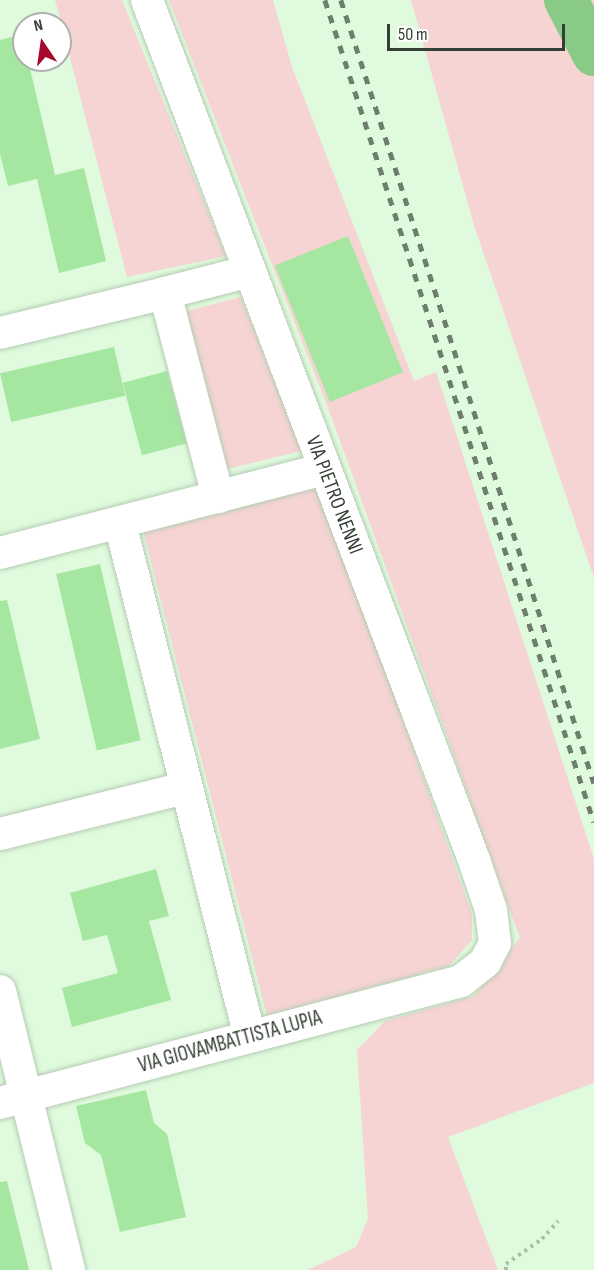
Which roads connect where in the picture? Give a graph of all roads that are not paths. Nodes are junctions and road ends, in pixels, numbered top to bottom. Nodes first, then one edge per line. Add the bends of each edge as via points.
1 (147, 0) edge
2 (250, 271) junction
3 (165, 293) junction
4 (0, 333) edge
5 (324, 469) junction
6 (218, 497) junction
7 (120, 523) junction
8 (0, 553) edge
9 (185, 788) junction
10 (0, 834) edge
11 (461, 981) joint
12 (0, 991) edge
13 (250, 1037) junction
14 (13, 1099) edge
15 (69, 1270) edge

1 - 2 street, VIA PIETRO NENNI
2 - 3 street
2 - 5 street, VIA PIETRO NENNI
3 - 4 street
3 - 6 street
5 - 6 street
5 - 11 street, VIA PIETRO NENNI via 491,910 495,943 485,962
6 - 7 street
7 - 8 street
7 - 9 street
9 - 10 street
9 - 13 street
11 - 13 street, VIA GIOVAMBATTISTA LUPIA
12 - 14 street
13 - 14 street, VIA GIOVAMBATTISTA LUPIA
14 - 15 street

